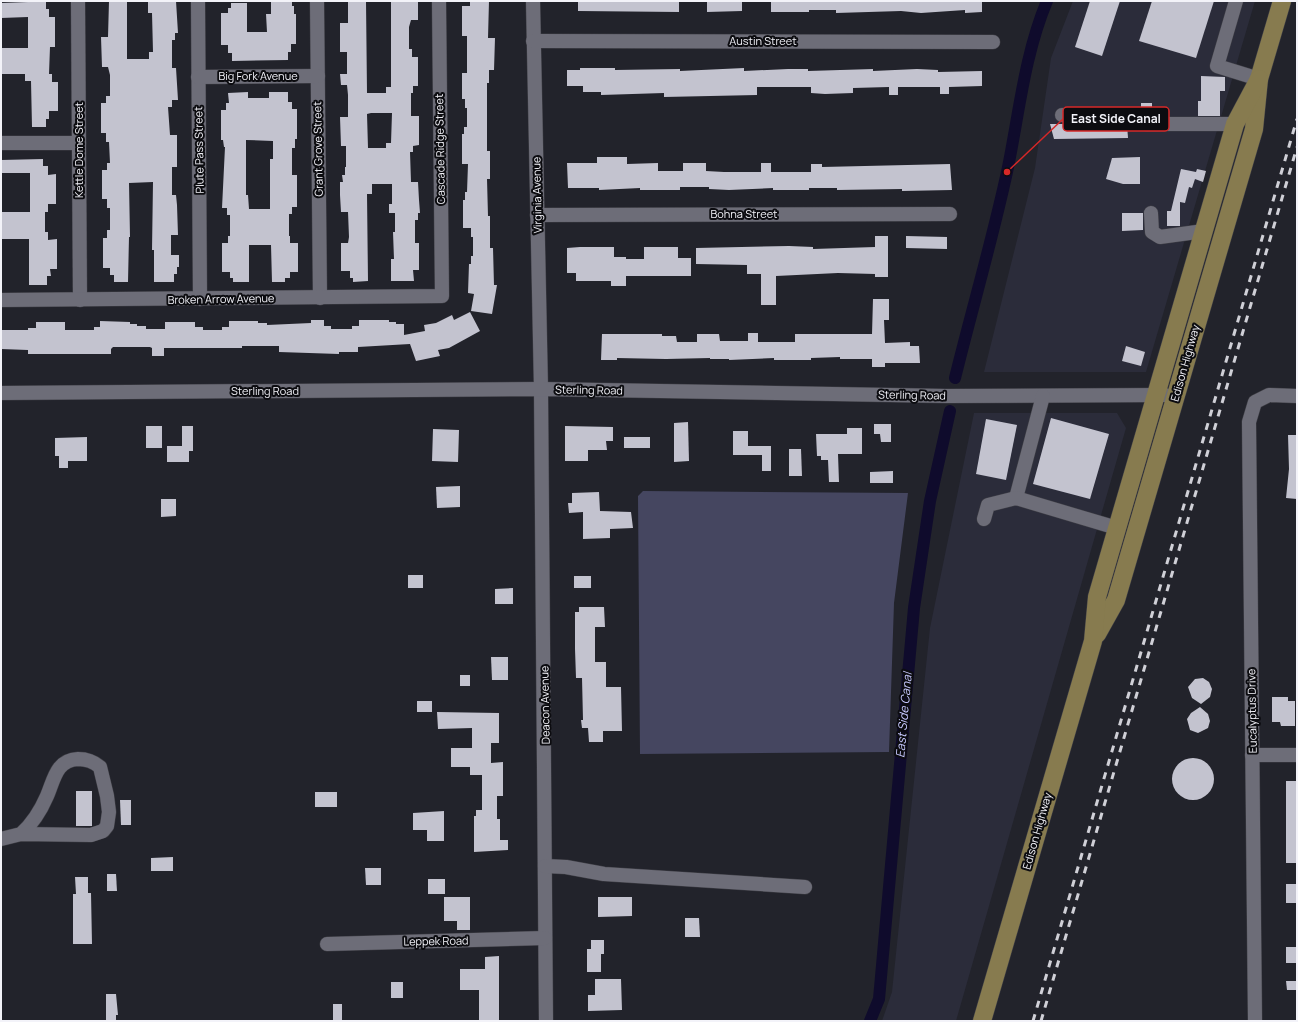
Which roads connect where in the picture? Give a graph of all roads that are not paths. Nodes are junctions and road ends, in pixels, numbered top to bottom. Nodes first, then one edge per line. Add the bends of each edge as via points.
1 (78, 1) edge
2 (198, 1) edge
3 (317, 1) edge
4 (439, 1) edge
5 (533, 1) edge
6 (1236, 1) edge
7 (1282, 1) edge
8 (533, 40) junction
9 (993, 42) dead end
10 (318, 76) junction
11 (198, 77) junction
12 (1259, 79) junction
13 (1062, 115) dead end
14 (1235, 124) junction
15 (1, 143) edge
16 (79, 143) junction
17 (950, 214) dead end
18 (1151, 214) dead end
19 (537, 215) junction
20 (1204, 231) junction
21 (442, 296) joint
22 (320, 298) junction
23 (200, 299) junction
24 (1, 300) edge
25 (80, 300) junction
26 (541, 389) junction
27 (1, 393) edge
28 (1176, 394) junction
29 (1157, 395) junction
30 (1043, 396) junction
31 (1297, 396) edge
32 (1016, 498) junction
33 (984, 519) dead end
34 (1117, 528) junction
35 (1093, 641) junction
36 (1252, 755) junction
37 (1297, 755) edge
38 (21, 834) junction
39 (1, 839) edge
40 (545, 866) junction
41 (805, 887) dead end
42 (545, 938) junction
43 (327, 944) dead end
44 (546, 1021) edge
45 (982, 1021) edge
46 (1255, 1021) edge

1 - 16 street, Kettle Dome Street
2 - 11 street, Plute Pass Street
3 - 10 street, Grant Grove Street
4 - 21 street, Cascade Ridge Street
5 - 8 street, Virginia Avenue
6 - 12 street via 1217,66
7 - 12 main road, Edison Highway
8 - 9 street, Austin Street
8 - 19 street, Virginia Avenue
10 - 11 street, Big Fork Avenue
10 - 22 street, Grant Grove Street
11 - 23 street, Plute Pass Street
12 - 14 main road, Edison Highway
12 - 28 main road, Edison Highway via 1254,129
13 - 14 street via 1132,115 1147,124
14 - 20 main road, Edison Highway
15 - 16 street
16 - 25 street, Kettle Dome Street
17 - 19 street, Bohna Street
18 - 20 street via 1152,232 1160,237
19 - 26 street, Virginia Avenue
20 - 29 main road, Edison Highway
21 - 22 street, Broken Arrow Avenue
22 - 23 street, Broken Arrow Avenue
23 - 25 street, Broken Arrow Avenue
24 - 25 street, Broken Arrow Avenue
26 - 27 street, Sterling Road
26 - 30 street, Sterling Road
26 - 40 street, Deacon Avenue
28 - 29 street, Sterling Road
28 - 35 main road, Edison Highway via 1116,600
29 - 30 street, Sterling Road
29 - 34 main road, Edison Highway
30 - 32 street
31 - 36 street, Eucalyptus Drive via 1269,395 1255,402 1249,422
32 - 33 street via 988,504
32 - 34 street
34 - 35 main road, Edison Highway via 1097,597
35 - 45 main road, Edison Highway
36 - 37 street
36 - 46 street, Eucalyptus Drive
38 - 38 street via 34,819 60,766 72,760 88,759 100,767 109,812 107,826 103,831 91,835
38 - 39 street
40 - 41 street via 604,874
40 - 42 street, Deacon Avenue
42 - 43 street, Leppek Road
42 - 44 street, Deacon Avenue

